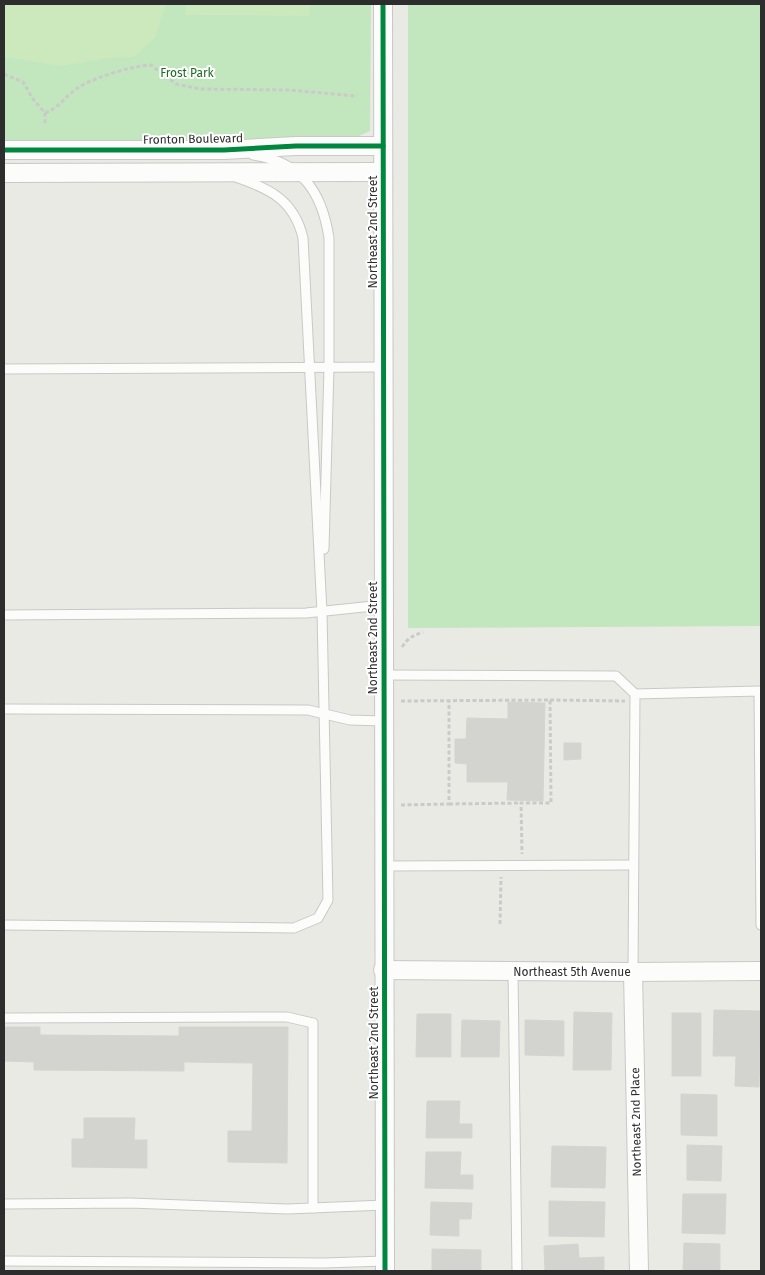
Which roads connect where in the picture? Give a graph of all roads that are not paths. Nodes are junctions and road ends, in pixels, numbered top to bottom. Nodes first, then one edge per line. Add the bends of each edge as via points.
1 (383, 4) edge
2 (383, 146) junction
3 (4, 150) edge
4 (224, 150) junction
5 (222, 172) junction
6 (298, 172) junction
7 (383, 172) junction
8 (4, 174) edge
9 (309, 367) junction
10 (329, 367) junction
11 (383, 367) junction
12 (4, 370) edge
13 (383, 605) junction
14 (322, 612) junction
15 (4, 615) edge
16 (383, 676) junction
17 (635, 694) junction
18 (4, 709) edge
19 (325, 715) junction
20 (383, 721) junction
21 (760, 740) edge
22 (633, 865) junction
23 (383, 866) junction
24 (761, 924) edge
25 (4, 925) edge
26 (383, 970) junction
27 (513, 971) junction
28 (761, 971) edge
29 (633, 972) junction
30 (4, 1018) edge
31 (4, 1204) edge
32 (385, 1205) junction
33 (313, 1208) junction
34 (4, 1261) edge
35 (385, 1266) edge
36 (324, 1267) edge
37 (518, 1271) edge
38 (639, 1271) edge

1 - 2 street, Northeast 2nd Street
2 - 4 street, Fronton Boulevard
2 - 7 street, Northeast 2nd Street
3 - 4 street, Fronton Boulevard
4 - 6 lane via 262,156
5 - 6 street
5 - 8 street
5 - 9 lane via 264,187 280,199 300,225
6 - 7 street
6 - 10 lane via 312,189 326,218 329,238
7 - 11 street, Northeast 2nd Street
9 - 10 lane
9 - 12 lane
9 - 14 lane
10 - 11 lane
10 - 14 lane
11 - 13 street, Northeast 2nd Street
13 - 14 lane
13 - 16 street, Northeast 2nd Street
14 - 15 lane
14 - 19 lane
16 - 17 lane via 616,676
16 - 20 street, Northeast 2nd Street
17 - 21 lane via 759,691
17 - 22 lane
18 - 19 lane via 308,710
19 - 20 lane
19 - 25 lane via 328,900 318,918 294,928
20 - 23 street, Northeast 2nd Street
21 - 24 lane
22 - 23 lane
22 - 29 lane
23 - 26 street, Northeast 2nd Street
26 - 27 street, Northeast 5th Avenue
26 - 32 street, Northeast 2nd Street
27 - 29 street, Northeast 5th Avenue
27 - 37 lane
28 - 29 street, Northeast 5th Avenue
29 - 38 street, Northeast 2nd Place
30 - 33 lane via 287,1017 313,1023
31 - 33 lane via 130,1203
32 - 33 lane
32 - 35 street, Northeast 2nd Street
34 - 36 lane
35 - 36 lane

